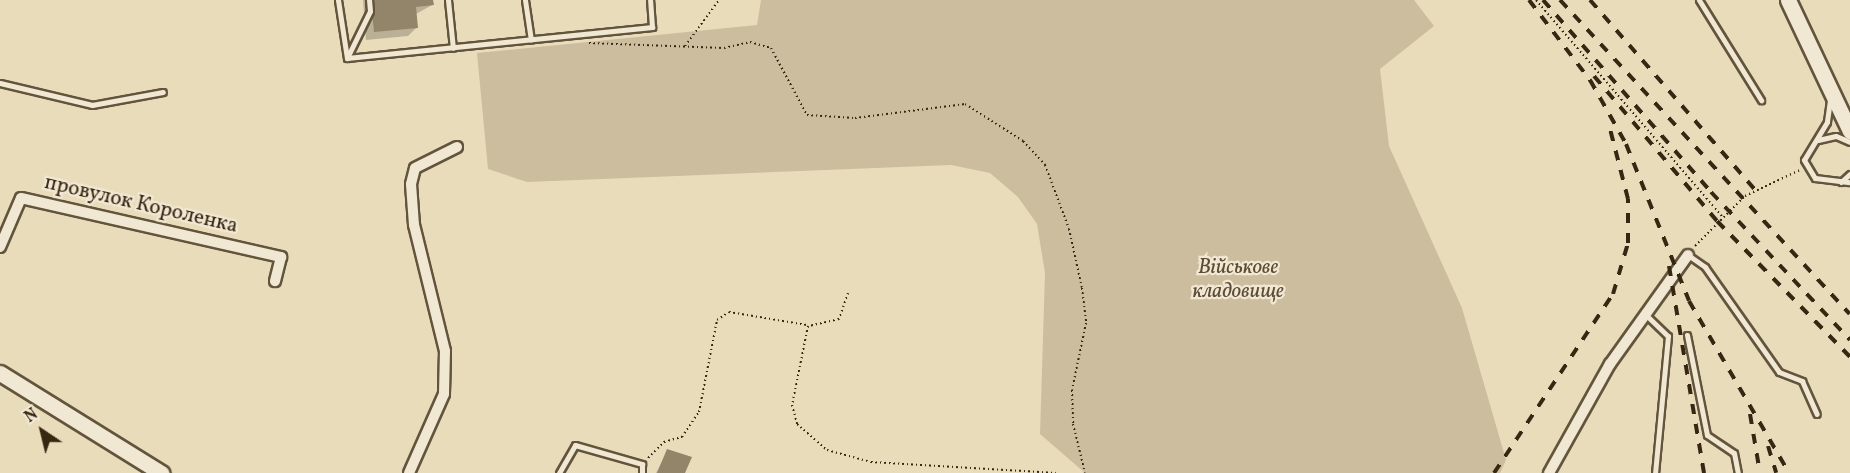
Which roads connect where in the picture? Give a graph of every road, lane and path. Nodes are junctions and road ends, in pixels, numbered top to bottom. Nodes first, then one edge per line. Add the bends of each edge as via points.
1 (338, 0) edge
2 (369, 0) edge
3 (448, 0) edge
4 (525, 0) edge
5 (650, 0) edge
6 (718, 0) edge
7 (1536, 0) edge
8 (1699, 0) edge
9 (1788, 0) edge
10 (531, 40) junction
11 (583, 40) dead end
12 (685, 46) junction
13 (453, 48) junction
14 (347, 58) junction
15 (1827, 81) junction
16 (0, 83) edge
17 (163, 92) dead end
18 (1761, 100) dead end
19 (1850, 131) edge
20 (1817, 141) junction
21 (1850, 142) edge
22 (457, 147) dead end
23 (1806, 168) junction
24 (1850, 174) edge
25 (1842, 182) junction
26 (1850, 182) edge
27 (1722, 216) junction
28 (0, 247) edge
29 (1688, 255) junction
30 (275, 281) dead end
31 (848, 293) dead end
32 (1646, 314) junction
33 (808, 326) junction
34 (1687, 335) dead end
35 (0, 373) edge
36 (1817, 414) dead end
37 (642, 464) junction
38 (161, 473) edge
39 (409, 473) edge
40 (559, 473) edge
41 (642, 473) edge
42 (1056, 473) edge
43 (1085, 473) edge
44 (1549, 473) edge
45 (1654, 473) edge
46 (1738, 473) edge

1 - 14 lane
2 - 14 lane via 370,11
3 - 13 lane
4 - 10 lane
5 - 10 lane via 652,27
6 - 12 path
7 - 27 path
8 - 18 lane
9 - 15 main road
10 - 13 lane
11 - 12 path via 599,46
12 - 43 path via 724,48 750,42 771,48 807,115 855,118 965,104 1023,141 1044,165 1069,229 1082,288 1086,323 1072,390
13 - 14 lane
15 - 19 main road
15 - 20 lane via 1830,116
16 - 17 lane via 92,105
20 - 21 lane via 1836,136
20 - 23 lane via 1804,160
22 - 39 street via 415,168 411,184 414,225 445,362 444,394
23 - 25 lane via 1815,178
23 - 27 path via 1755,190
24 - 25 lane
25 - 26 lane
27 - 29 path
28 - 30 street, провулок Короленка via 21,198 281,257
29 - 32 street
29 - 36 lane via 1705,267 1779,372 1802,381
31 - 33 path via 839,319
32 - 44 street via 1610,364
32 - 45 lane via 1668,336
33 - 37 path via 729,312 717,320 699,412 682,436 664,442
33 - 42 path via 792,405 797,424 827,450 871,462
34 - 46 lane via 1707,435 1734,453
35 - 38 main road
37 - 40 lane via 574,445
37 - 41 lane

